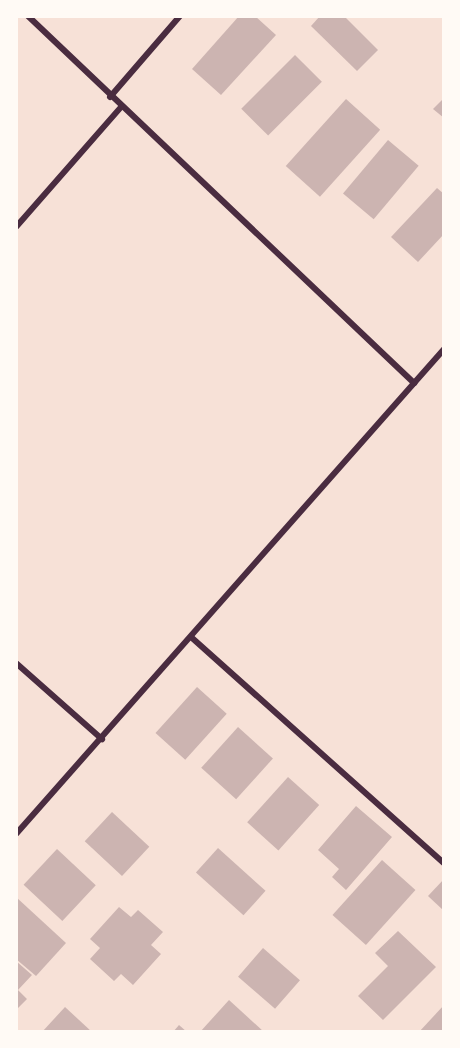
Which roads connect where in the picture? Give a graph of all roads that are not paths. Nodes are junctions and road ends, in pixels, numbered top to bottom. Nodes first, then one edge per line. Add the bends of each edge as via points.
1 (28, 16) edge
2 (180, 16) edge
3 (110, 97) junction
4 (121, 107) junction
5 (16, 227) edge
6 (444, 350) edge
7 (414, 383) junction
8 (191, 637) junction
9 (16, 663) edge
10 (102, 739) junction
11 (16, 834) edge
12 (444, 863) edge

1 - 3 street
2 - 3 street
3 - 4 street
4 - 5 street
4 - 7 street
6 - 7 street
7 - 8 street
8 - 10 street
8 - 12 street
9 - 10 street
10 - 11 street

